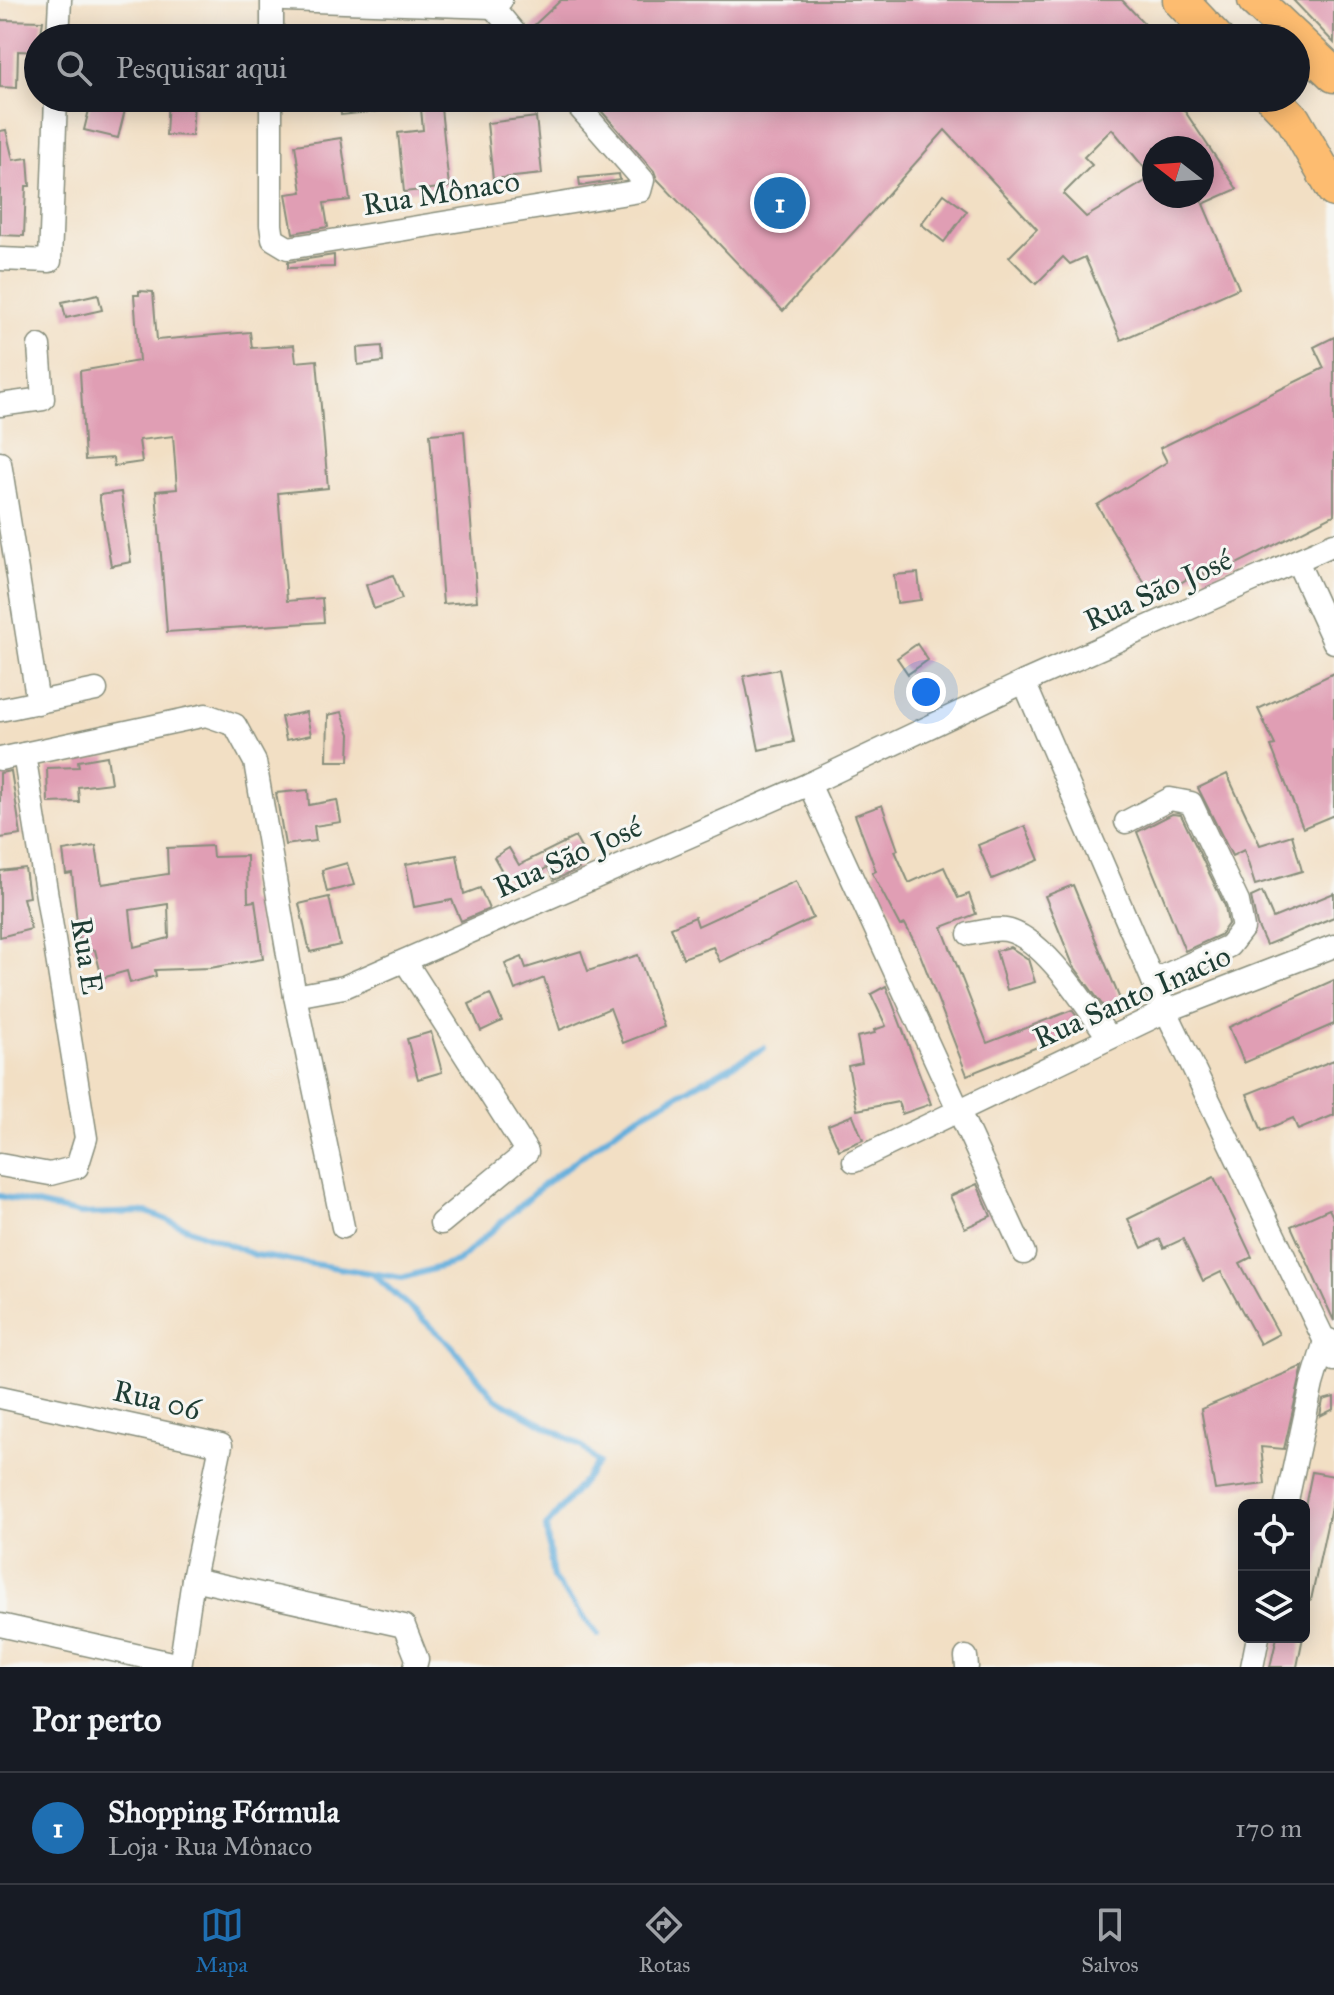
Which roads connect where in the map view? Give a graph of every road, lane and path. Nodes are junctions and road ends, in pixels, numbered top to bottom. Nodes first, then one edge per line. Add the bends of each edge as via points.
1 (60, 0) edge
2 (272, 0) edge
3 (285, 0) edge
4 (1180, 0) edge
5 (1255, 0) edge
6 (496, 2) edge
7 (59, 24) edge
8 (272, 24) edge
9 (510, 24) edge
10 (1203, 24) edge
11 (1281, 24) edge
12 (1310, 52) edge
13 (1334, 75) edge
14 (55, 112) edge
15 (271, 112) edge
16 (583, 112) edge
17 (1286, 112) edge
18 (1334, 190) edge
19 (0, 259) edge
20 (39, 346) dead end
21 (0, 405) edge
22 (0, 463) edge
23 (1334, 544) edge
24 (1297, 561) junction
25 (1334, 642) edge
26 (1024, 682) junction
27 (96, 690) dead end
28 (38, 703) junction
29 (0, 710) edge
30 (24, 754) junction
31 (0, 759) edge
32 (809, 784) junction
33 (1126, 822) dead end
34 (969, 934) dead end
35 (1334, 946) edge
36 (405, 961) junction
37 (1153, 981) junction
38 (295, 996) junction
39 (1166, 1011) junction
40 (1109, 1038) junction
41 (956, 1109) junction
42 (854, 1161) dead end
43 (0, 1165) edge
44 (441, 1223) dead end
45 (343, 1227) dead end
46 (1024, 1253) dead end
47 (1331, 1346) edge
48 (0, 1397) edge
49 (1287, 1499) edge
50 (193, 1579) junction
51 (0, 1625) edge
52 (1257, 1643) edge
53 (180, 1666) edge
54 (415, 1667) edge
55 (1252, 1667) edge

1 - 7 street
2 - 8 street
3 - 6 street
4 - 10 main road
5 - 11 main road
6 - 9 street
12 - 13 main road
14 - 19 street via 50,261
15 - 16 street, Rua Mônaco via 271,225 273,239 288,248 640,191 643,180
17 - 18 main road
20 - 21 street via 43,399
22 - 28 street
23 - 24 street, Rua São José
24 - 25 street
24 - 26 street, Rua São José
26 - 32 street, Rua São José
26 - 37 street
27 - 28 street
28 - 29 street
30 - 31 street
30 - 38 street via 206,715 235,725 255,762
30 - 43 street, Rua E via 86,1138 77,1167 50,1174
32 - 36 street, Rua São José
32 - 41 street
33 - 37 street via 1170,799 1191,803 1238,902 1243,928 1229,946
34 - 40 street via 1003,929 1031,941
35 - 39 street, Rua Santo Inacio
36 - 38 street, Rua São José via 344,987
36 - 44 street via 527,1152
37 - 39 street
38 - 45 street
39 - 40 street, Rua Santo Inacio
39 - 47 street
40 - 41 street, Rua Santo Inacio
41 - 42 street, Rua Santo Inacio
41 - 46 street
47 - 49 street via 1312,1384
48 - 50 street, Rua 06 via 221,1445
50 - 53 street, Rua 06
50 - 54 street via 404,1626 417,1659
51 - 53 street
52 - 55 street

